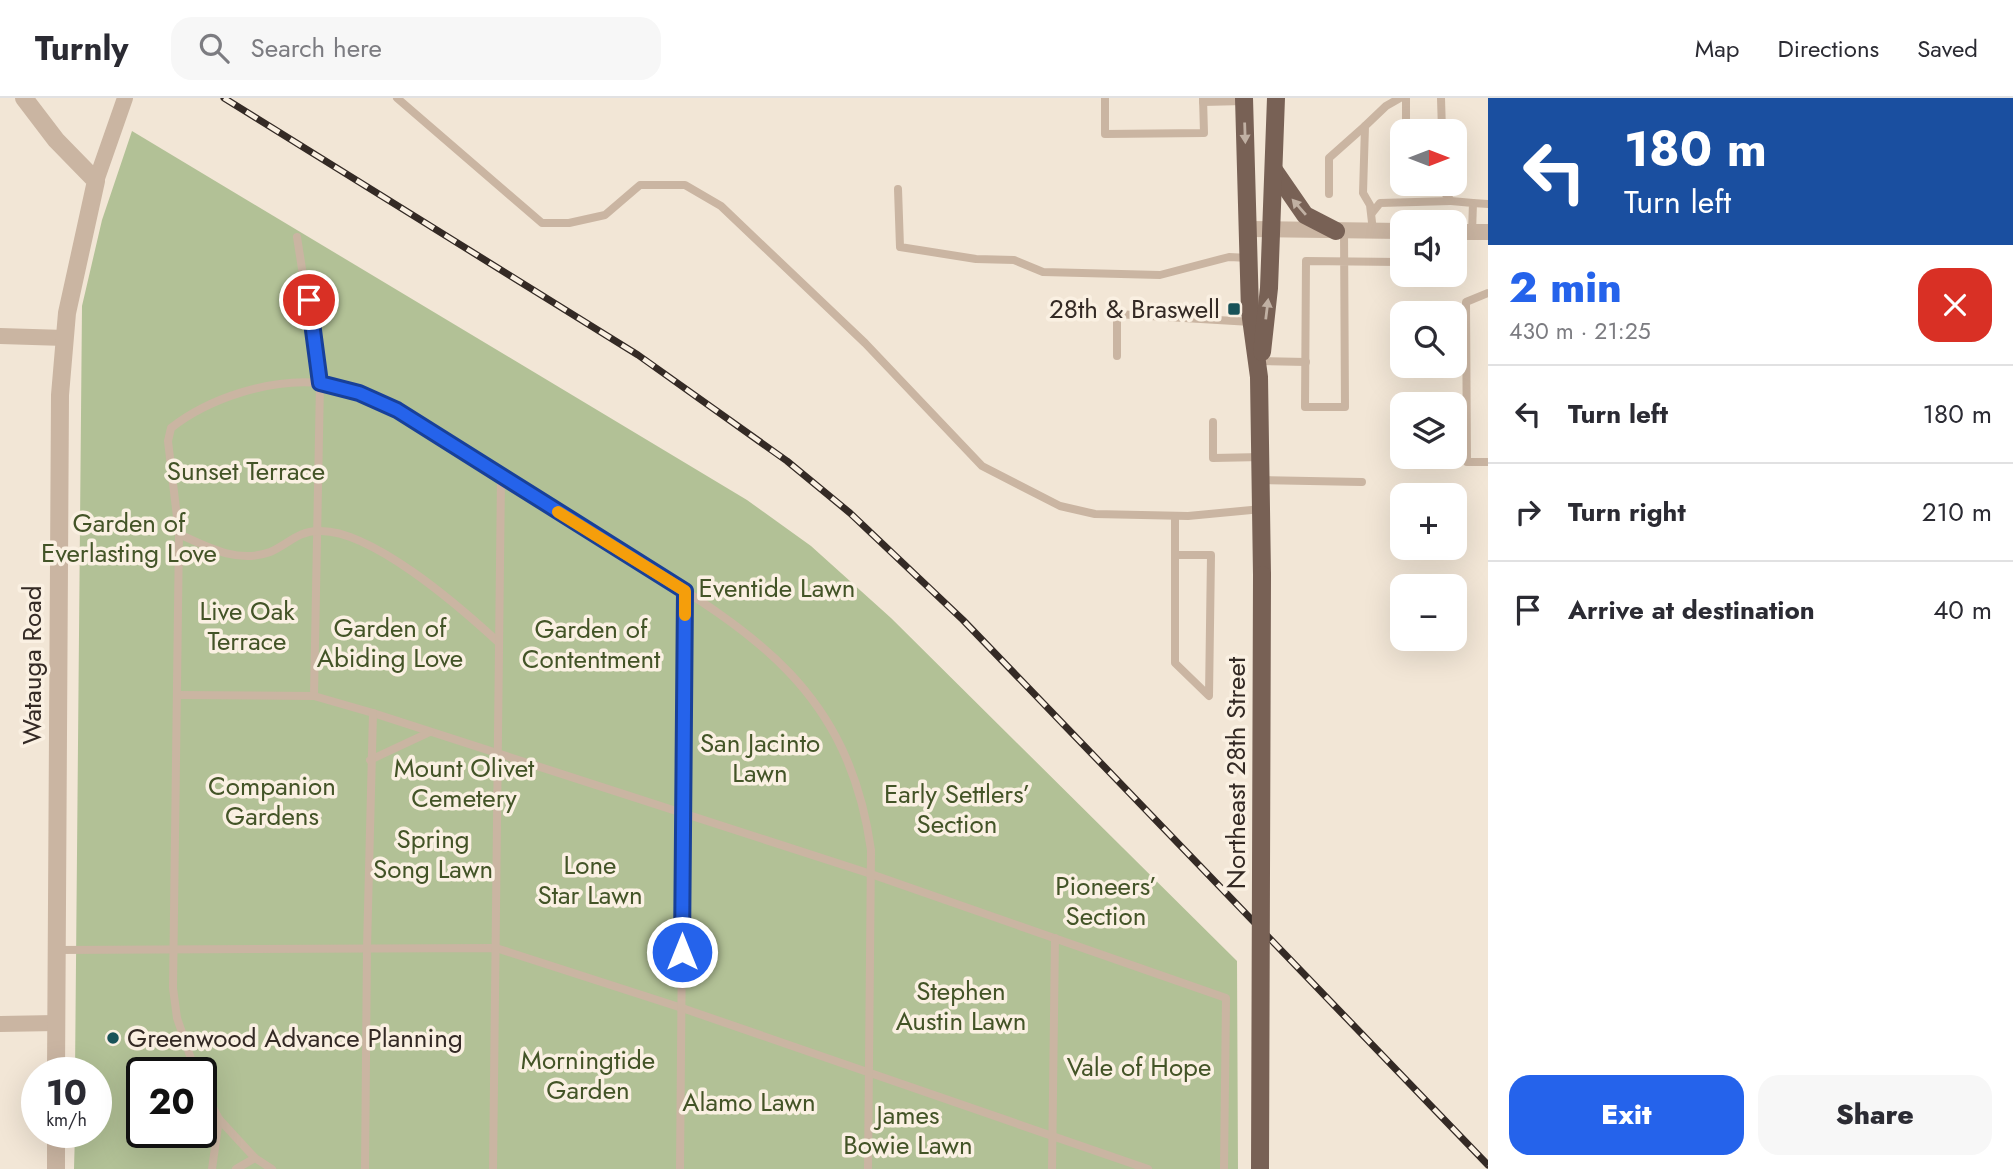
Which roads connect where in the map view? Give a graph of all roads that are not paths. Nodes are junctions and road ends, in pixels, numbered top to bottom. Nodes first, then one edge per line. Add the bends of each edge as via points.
1 (24, 98) edge
2 (124, 98) edge
3 (397, 98) edge
4 (1105, 98) edge
5 (1276, 98) edge
6 (1400, 98) edge
7 (1406, 98) edge
8 (1441, 98) edge
9 (1244, 99) edge
10 (1203, 100) edge
11 (1406, 119) edge
12 (1442, 119) edge
13 (1365, 126) junction
14 (1274, 170) junction
15 (96, 181) junction
16 (898, 189) dead end
17 (1328, 194) dead end
18 (1448, 196) edge
19 (1451, 201) junction
20 (1472, 204) junction
21 (1488, 204) edge
22 (1372, 213) junction
23 (1248, 229) junction
24 (1271, 230) junction
25 (1340, 231) junction
26 (1373, 231) junction
27 (1390, 231) edge
28 (1480, 232) edge
29 (296, 237) dead end
30 (1249, 258) junction
31 (1344, 262) junction
32 (1390, 262) edge
33 (1488, 293) edge
34 (1251, 322) junction
35 (0, 336) edge
36 (65, 338) junction
37 (1117, 356) dead end
38 (1306, 362) junction
39 (1260, 369) junction
40 (320, 383) junction
41 (1213, 422) dead end
42 (1262, 457) junction
43 (1488, 463) edge
44 (501, 476) junction
45 (1261, 481) junction
46 (1362, 482) dead end
47 (1262, 509) junction
48 (1175, 516) junction
49 (318, 530) junction
50 (178, 534) junction
51 (1175, 555) junction
52 (685, 591) junction
53 (497, 641) junction
54 (177, 695) junction
55 (314, 696) junction
56 (373, 713) junction
57 (430, 732) junction
58 (498, 753) junction
59 (370, 760) junction
60 (683, 813) junction
61 (868, 873) junction
62 (1055, 937) junction
63 (173, 947) junction
64 (367, 948) junction
65 (496, 948) junction
66 (57, 950) junction
67 (682, 1008) junction
68 (56, 1023) junction
69 (0, 1024) edge
70 (56, 1057) edge
71 (190, 1057) edge
72 (869, 1074) junction
73 (217, 1115) edge
74 (219, 1119) junction
75 (1053, 1136) junction
76 (56, 1148) edge
77 (256, 1158) junction
78 (55, 1169) edge
79 (212, 1169) edge
80 (236, 1169) edge
81 (272, 1169) edge
82 (365, 1169) edge
83 (493, 1169) edge
84 (680, 1169) edge
85 (868, 1169) edge
86 (1052, 1169) edge
87 (1148, 1169) edge
88 (1224, 1169) edge
89 (1260, 1169) edge

1 - 15 street
2 - 15 street, Watauga Road
3 - 48 lane via 541,223 605,215 640,186 685,185 720,206 865,343 982,466 1060,506 1095,514
4 - 10 lane via 1105,134 1204,133
5 - 14 main road, Northeast 28th Street
6 - 13 lane
7 - 11 lane
8 - 12 lane
9 - 10 lane
9 -> 23 main road, Northeast 28th Street
13 - 17 lane via 1329,158
13 - 22 lane via 1363,193
14 - 24 main road, Northeast 28th Street
25 -> 14 main road via 1305,215
15 - 36 street, Watauga Road via 74,270
16 - 30 lane via 900,247 1014,260 1043,272 1160,275 1229,257
18 - 19 lane
19 - 20 lane
19 - 22 lane via 1393,201 1380,203
20 - 21 lane
20 - 28 lane
22 - 26 lane
23 - 24 street
23 - 30 main road, Northeast 28th Street
24 - 25 street
39 -> 24 main road, Northeast 28th Street
25 - 26 street
25 - 31 lane
26 - 27 street
29 - 40 lane
30 - 34 main road, Northeast 28th Street
31 - 32 lane
31 - 38 lane via 1306,261
31 - 38 lane via 1345,407 1305,407
33 - 43 lane via 1466,302 1467,462
34 - 37 lane via 1117,314
34 - 39 main road, Northeast 28th Street
35 - 36 street
36 - 66 street, Watauga Road via 60,395
38 - 39 lane
39 - 42 main road, Northeast 28th Street
40 - 44 lane via 397,410
40 - 49 lane
40 - 50 lane via 288,383 221,400 171,428 168,441
41 - 42 lane via 1213,458
42 - 45 main road, Northeast 28th Street
44 - 52 lane
44 - 53 lane
45 - 46 lane
45 - 47 main road, Northeast 28th Street
47 - 48 lane
47 - 89 main road, Northeast 28th Street, bridge
48 - 51 lane
49 - 50 lane via 299,534 270,552 244,556 217,552
49 - 53 lane via 335,532 399,562 452,599
49 - 55 lane
50 - 54 lane
51 - 51 lane via 1175,663 1209,696 1211,555
52 - 60 lane
52 - 61 lane via 772,653 808,692 836,734 867,820
53 - 58 lane
54 - 55 lane
54 - 63 lane
55 - 56 lane
56 - 57 lane
56 - 59 lane
57 - 58 lane
57 - 59 lane
58 - 60 lane
58 - 65 lane
59 - 64 lane
60 - 61 lane
60 - 67 lane
61 - 62 lane
61 - 72 lane
62 - 75 lane
62 - 88 lane via 1226,998
63 - 64 lane
63 - 66 lane
63 - 71 lane via 177,1018
64 - 65 lane
64 - 82 lane
65 - 67 lane
65 - 83 lane
66 - 68 street, Watauga Road
67 - 72 lane
67 - 84 lane
68 - 69 street
68 - 70 street, Watauga Road
72 - 75 lane
72 - 85 lane
73 - 74 lane
74 - 77 lane
74 - 79 lane
75 - 86 lane
75 - 87 lane
76 - 78 street
77 - 80 lane
77 - 81 lane

